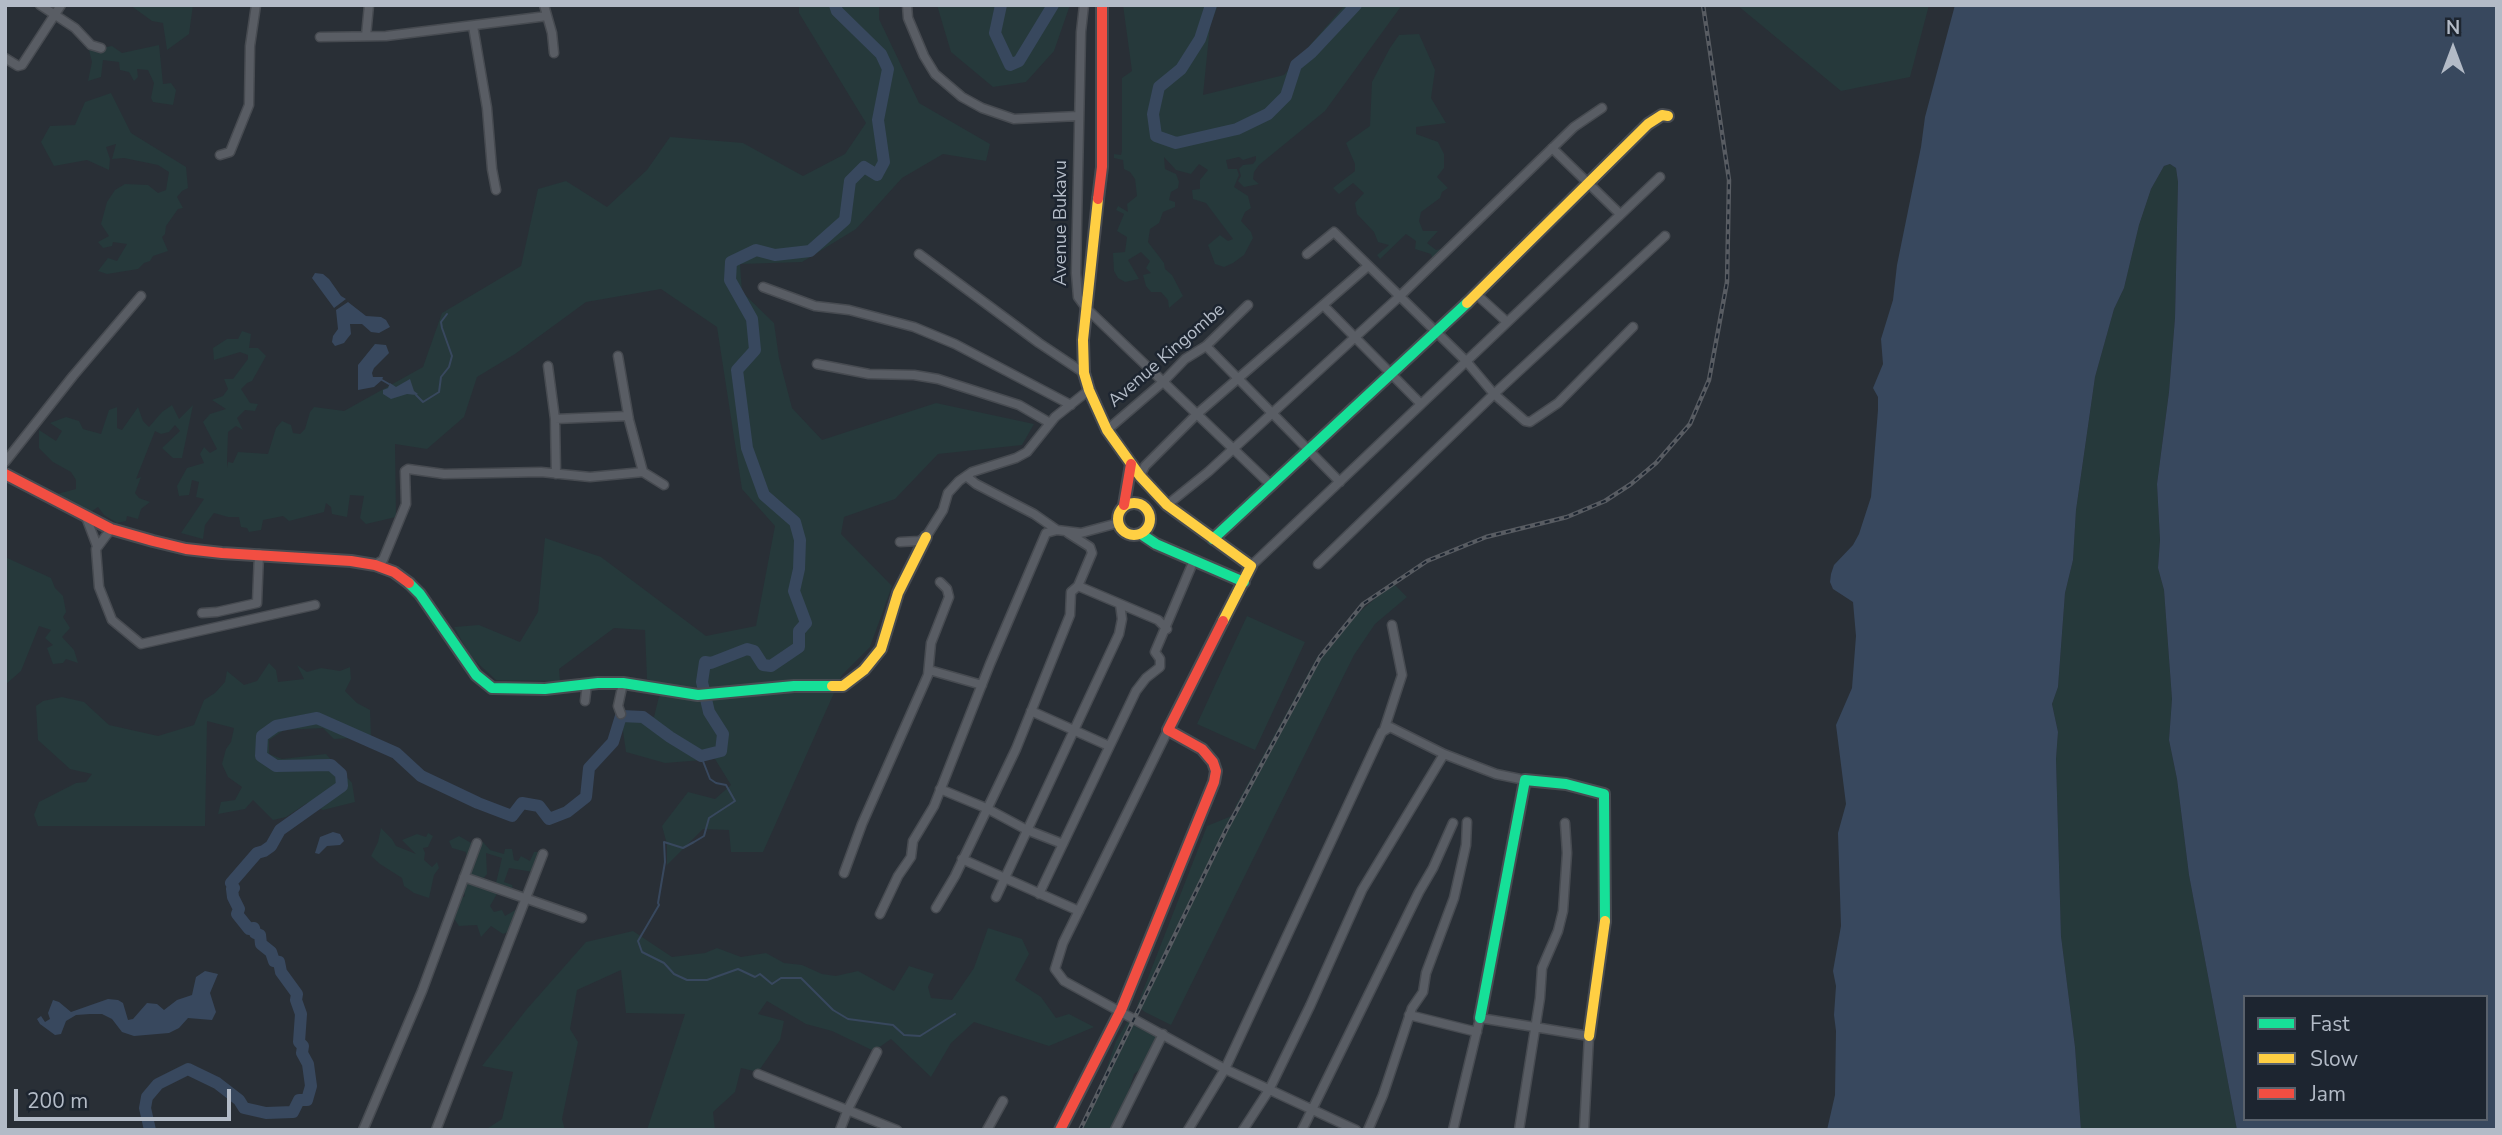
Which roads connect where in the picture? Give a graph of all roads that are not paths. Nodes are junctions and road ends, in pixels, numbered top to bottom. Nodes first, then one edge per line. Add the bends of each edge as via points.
1 (40, 5) edge
2 (61, 5) edge
3 (256, 5) edge
4 (369, 5) edge
5 (544, 5) edge
6 (907, 5) edge
7 (1084, 5) edge
8 (1102, 5) edge
9 (54, 14) junction
10 (547, 16) junction
11 (473, 26) junction
12 (366, 36) junction
13 (320, 37) dead end
14 (101, 48) dead end
15 (554, 52) dead end
16 (5, 58) edge
17 (1602, 108) dead end
18 (1079, 116) junction
19 (1668, 116) dead end
20 (1552, 148) junction
21 (220, 155) dead end
22 (1660, 177) dead end
23 (1588, 183) junction
24 (496, 190) dead end
25 (1620, 214) junction
26 (1664, 236) dead end
27 (919, 254) dead end
28 (1307, 254) dead end
29 (1368, 266) junction
30 (763, 287) dead end
31 (1476, 294) junction
32 (141, 296) dead end
33 (1400, 296) junction
34 (1248, 305) dead end
35 (1324, 306) junction
36 (1086, 308) junction
37 (1507, 323) junction
38 (1633, 327) dead end
39 (1437, 332) junction
40 (1355, 338) junction
41 (1206, 346) junction
42 (618, 356) dead end
43 (1466, 361) junction
44 (817, 364) dead end
45 (548, 366) dead end
46 (1084, 373) junction
47 (1391, 374) junction
48 (1238, 379) junction
49 (1163, 382) junction
50 (1089, 390) junction
51 (1494, 394) junction
52 (1421, 404) junction
53 (1071, 405) junction
54 (1272, 413) junction
55 (1197, 414) junction
56 (628, 416) junction
57 (555, 419) junction
58 (1050, 423) junction
59 (1107, 430) junction
60 (1234, 449) junction
61 (1309, 450) junction
62 (5, 462) edge
63 (1131, 464) junction
64 (643, 472) junction
65 (5, 474) edge
66 (556, 474) junction
67 (967, 476) junction
68 (1144, 480) junction
69 (1340, 482) junction
70 (664, 485) dead end
71 (1272, 485) junction
72 (1167, 505) junction
73 (1124, 506) junction
74 (1148, 511) junction
75 (86, 517) junction
76 (1118, 523) junction
77 (111, 529) junction
78 (1061, 531) junction
79 (1141, 534) junction
80 (926, 537) junction
81 (1213, 539) junction
82 (900, 542) dead end
83 (97, 546) junction
84 (259, 554) junction
85 (1194, 560) junction
86 (1318, 564) dead end
87 (375, 565) junction
88 (1251, 566) junction
89 (940, 582) dead end
90 (1244, 582) junction
91 (1078, 586) junction
92 (1120, 604) junction
93 (315, 605) dead end
94 (202, 613) dead end
95 (1392, 625) dead end
96 (1167, 629) junction
97 (929, 670) junction
98 (623, 683) junction
99 (587, 684) junction
100 (982, 685) junction
101 (585, 701) dead end
102 (1031, 711) junction
103 (621, 714) dead end
104 (1074, 730) junction
105 (1168, 730) junction
106 (1384, 730) junction
107 (1109, 746) junction
108 (1444, 754) junction
109 (1525, 780) junction
110 (940, 789) junction
111 (986, 808) junction
112 (1467, 822) dead end
113 (1565, 822) dead end
114 (1453, 823) dead end
115 (1027, 830) junction
116 (477, 844) dead end
117 (1063, 844) junction
118 (543, 854) dead end
119 (962, 859) junction
120 (844, 873) dead end
121 (464, 877) junction
122 (1005, 878) junction
123 (1039, 894) junction
124 (996, 897) dead end
125 (526, 898) junction
126 (936, 908) dead end
127 (1079, 911) junction
128 (880, 914) dead end
129 (582, 918) dead end
130 (1121, 1010) junction
131 (1409, 1015) junction
132 (1480, 1018) junction
133 (1534, 1027) junction
134 (1477, 1031) junction
135 (1163, 1034) junction
136 (1589, 1036) junction
137 (877, 1052) dead end
138 (1225, 1069) junction
139 (758, 1074) dead end
140 (1269, 1090) junction
141 (1003, 1101) dead end
142 (848, 1109) junction
143 (1313, 1110) junction
144 (891, 1128) edge
145 (363, 1130) edge
146 (436, 1130) edge
147 (840, 1130) edge
148 (987, 1130) edge
149 (1060, 1130) edge
150 (1115, 1130) edge
151 (1188, 1130) edge
152 (1243, 1130) edge
153 (1302, 1130) edge
154 (1356, 1130) edge
155 (1368, 1130) edge
156 (1452, 1130) edge
157 (1519, 1130) edge
158 (1584, 1130) edge

1 - 9 street
2 - 9 street
3 - 21 street via 249,105 230,152
4 - 12 street
5 - 10 street
6 - 18 street via 924,56 935,74 962,97 1014,119
7 - 18 street, Avenue Bukavu
8 - 36 street via 1102,167
9 - 14 street
9 - 16 street via 22,65
10 - 11 street
10 - 15 street
11 - 12 street
11 - 24 street
12 - 13 street
17 - 20 street
18 - 36 street, Avenue Bukavu via 1077,292
19 - 23 street via 1648,124
20 - 23 street
20 - 33 street
22 - 25 street
23 - 25 street
23 - 31 street
25 - 37 street
26 - 51 street
27 - 46 street
28 - 29 street via 1333,231
29 - 33 street
29 - 35 street
30 - 53 street via 815,306 914,327 1017,374
31 - 37 street
31 - 39 street
32 - 62 street
33 - 39 street
33 - 40 street
34 - 41 street, Avenue Kingombe
35 - 40 street
35 - 48 street
36 - 46 street
36 - 49 street, Avenue Bukavu
37 - 43 street
38 - 51 street via 1558,403 1530,422
39 - 43 street
39 - 47 street
40 - 47 street
40 - 54 street
41 - 48 street
41 - 49 street, Avenue Kingombe via 1185,359
42 - 56 street
43 - 51 street
43 - 52 street
44 - 58 street via 869,374 938,379 1018,405
45 - 57 street
46 - 50 street
47 - 52 street
47 - 61 street
48 - 54 street
48 - 55 street
49 - 55 street, Avenue Bukavu
49 - 59 street, Avenue Kingombe
50 - 53 street
50 - 59 street
51 - 86 street
52 - 69 street
53 - 58 street
54 - 60 street
54 - 61 street
55 - 60 street, Avenue Bukavu
55 - 68 street via 1144,466
56 - 57 street
56 - 64 street
57 - 66 street
58 - 67 street via 1027,452
59 - 63 street
60 - 71 street, Avenue Bukavu
60 - 72 street
61 - 69 street
61 - 71 street
63 - 68 street
63 - 73 street
64 - 66 street via 590,477
64 - 70 street
65 - 75 street
66 - 87 street via 406,470 406,504 383,560
67 - 78 street
67 - 80 street via 948,493
68 - 72 street
68 - 74 street
69 - 88 street
71 - 81 street
72 - 74 street
72 - 81 street
73 - 74 street via 1135,502
73 - 76 street
74 - 79 street via 1149,526
75 - 77 street
75 - 83 street
76 - 78 street via 1081,533
76 - 79 street via 1127,534
77 - 83 street
77 - 84 street via 186,549
78 - 91 street via 1092,550
78 - 100 street via 1046,533
79 - 85 street
80 - 82 street
80 - 98 street via 898,593 881,649 843,685 698,695
81 - 88 street
83 - 93 street via 99,587 112,620 141,644
84 - 87 street
84 - 94 street via 257,603
85 - 90 street
85 - 96 street
87 - 99 street via 410,583 476,675 492,688 545,690
88 - 90 street
89 - 97 street via 949,597 931,643
90 - 105 street
91 - 92 street
91 - 102 street via 1071,592 1070,615
92 - 96 street via 1158,620
92 - 104 street via 1119,635
95 - 106 street via 1402,675
96 - 107 street via 1155,652 1160,667 1137,689
97 - 100 street
97 - 120 street
98 - 99 street
98 - 103 street via 618,706
99 - 101 street
100 - 110 street
102 - 104 street
102 - 111 street
104 - 107 street
104 - 115 street
105 - 127 street
105 - 130 street via 1202,749 1216,771
106 - 108 street via 1390,727
106 - 138 street
107 - 117 street
108 - 109 street
108 - 140 street via 1362,890
109 - 132 street
109 - 136 street via 1604,793 1606,918
110 - 111 street
110 - 128 street
111 - 115 street
111 - 119 street
112 - 131 street via 1454,898 1423,992
113 - 133 street via 1563,911 1542,968
114 - 143 street
115 - 117 street
115 - 122 street
116 - 121 street
117 - 123 street
118 - 125 street
119 - 122 street
119 - 126 street
121 - 125 street
121 - 145 street
122 - 123 street
122 - 124 street
123 - 127 street
125 - 129 street
125 - 146 street
127 - 130 street via 1055,969 1064,981
130 - 135 street
130 - 149 street
131 - 134 street
131 - 155 street
132 - 133 street
132 - 134 street
133 - 136 street
133 - 157 street
134 - 156 street
135 - 138 street
135 - 150 street
136 - 158 street
137 - 142 street
138 - 140 street
138 - 151 street
139 - 142 street
140 - 143 street
140 - 152 street
141 - 148 street
142 - 144 street
142 - 147 street
143 - 153 street
143 - 154 street

